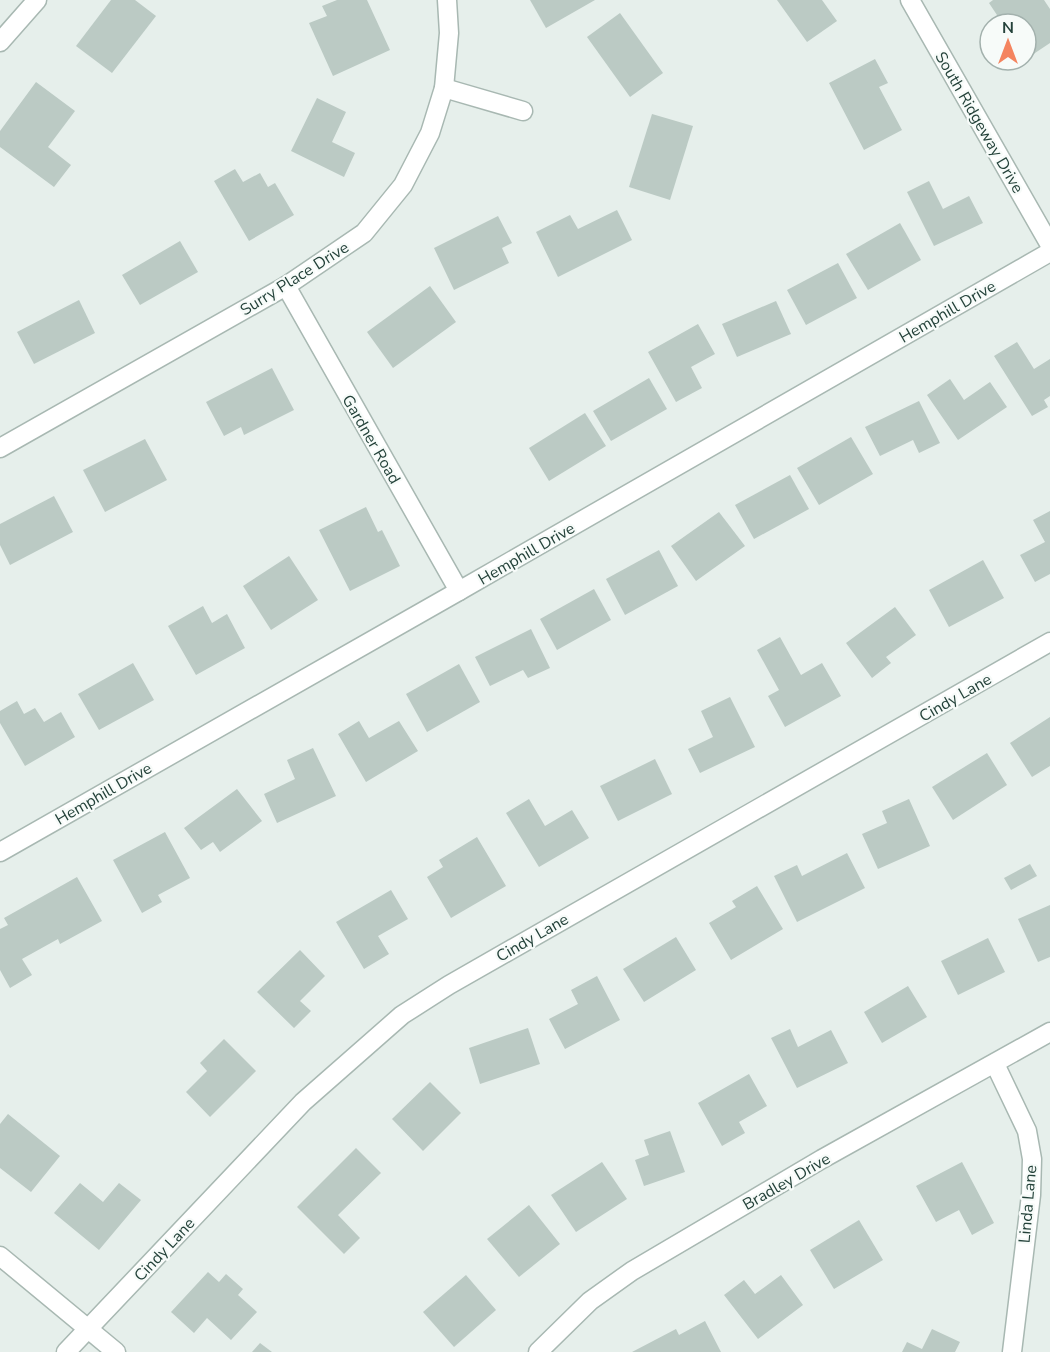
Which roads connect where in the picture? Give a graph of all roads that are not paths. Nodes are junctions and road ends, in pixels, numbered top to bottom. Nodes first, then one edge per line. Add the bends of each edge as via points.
1 (37, 0) edge
2 (447, 0) edge
3 (909, 0) edge
4 (0, 42) edge
5 (444, 88) junction
6 (524, 111) dead end
7 (1050, 245) edge
8 (1050, 252) edge
9 (286, 286) junction
10 (0, 448) edge
11 (459, 591) junction
12 (1050, 642) edge
13 (0, 852) edge
14 (1050, 1032) edge
15 (995, 1064) junction
16 (0, 1256) edge
17 (89, 1329) junction
18 (66, 1352) edge
19 (116, 1352) edge
20 (538, 1352) edge
21 (1012, 1352) edge

1 - 4 street
2 - 5 street, Surry Place Drive via 449,33
3 - 7 street, South Ridgeway Drive
5 - 6 street
5 - 9 street, Surry Place Drive via 430,133 403,185 364,233
8 - 11 street, Hemphill Drive
9 - 10 street, Surry Place Drive
9 - 11 street, Gardner Road
11 - 13 street, Hemphill Drive
12 - 17 street, Cindy Lane via 402,1015 303,1102
14 - 15 street, Bradley Drive
15 - 20 street, Bradley Drive via 822,1159 632,1271 590,1301
15 - 21 street, Linda Lane via 1027,1131 1032,1159
16 - 17 street
17 - 18 street, Cindy Lane
17 - 19 street

